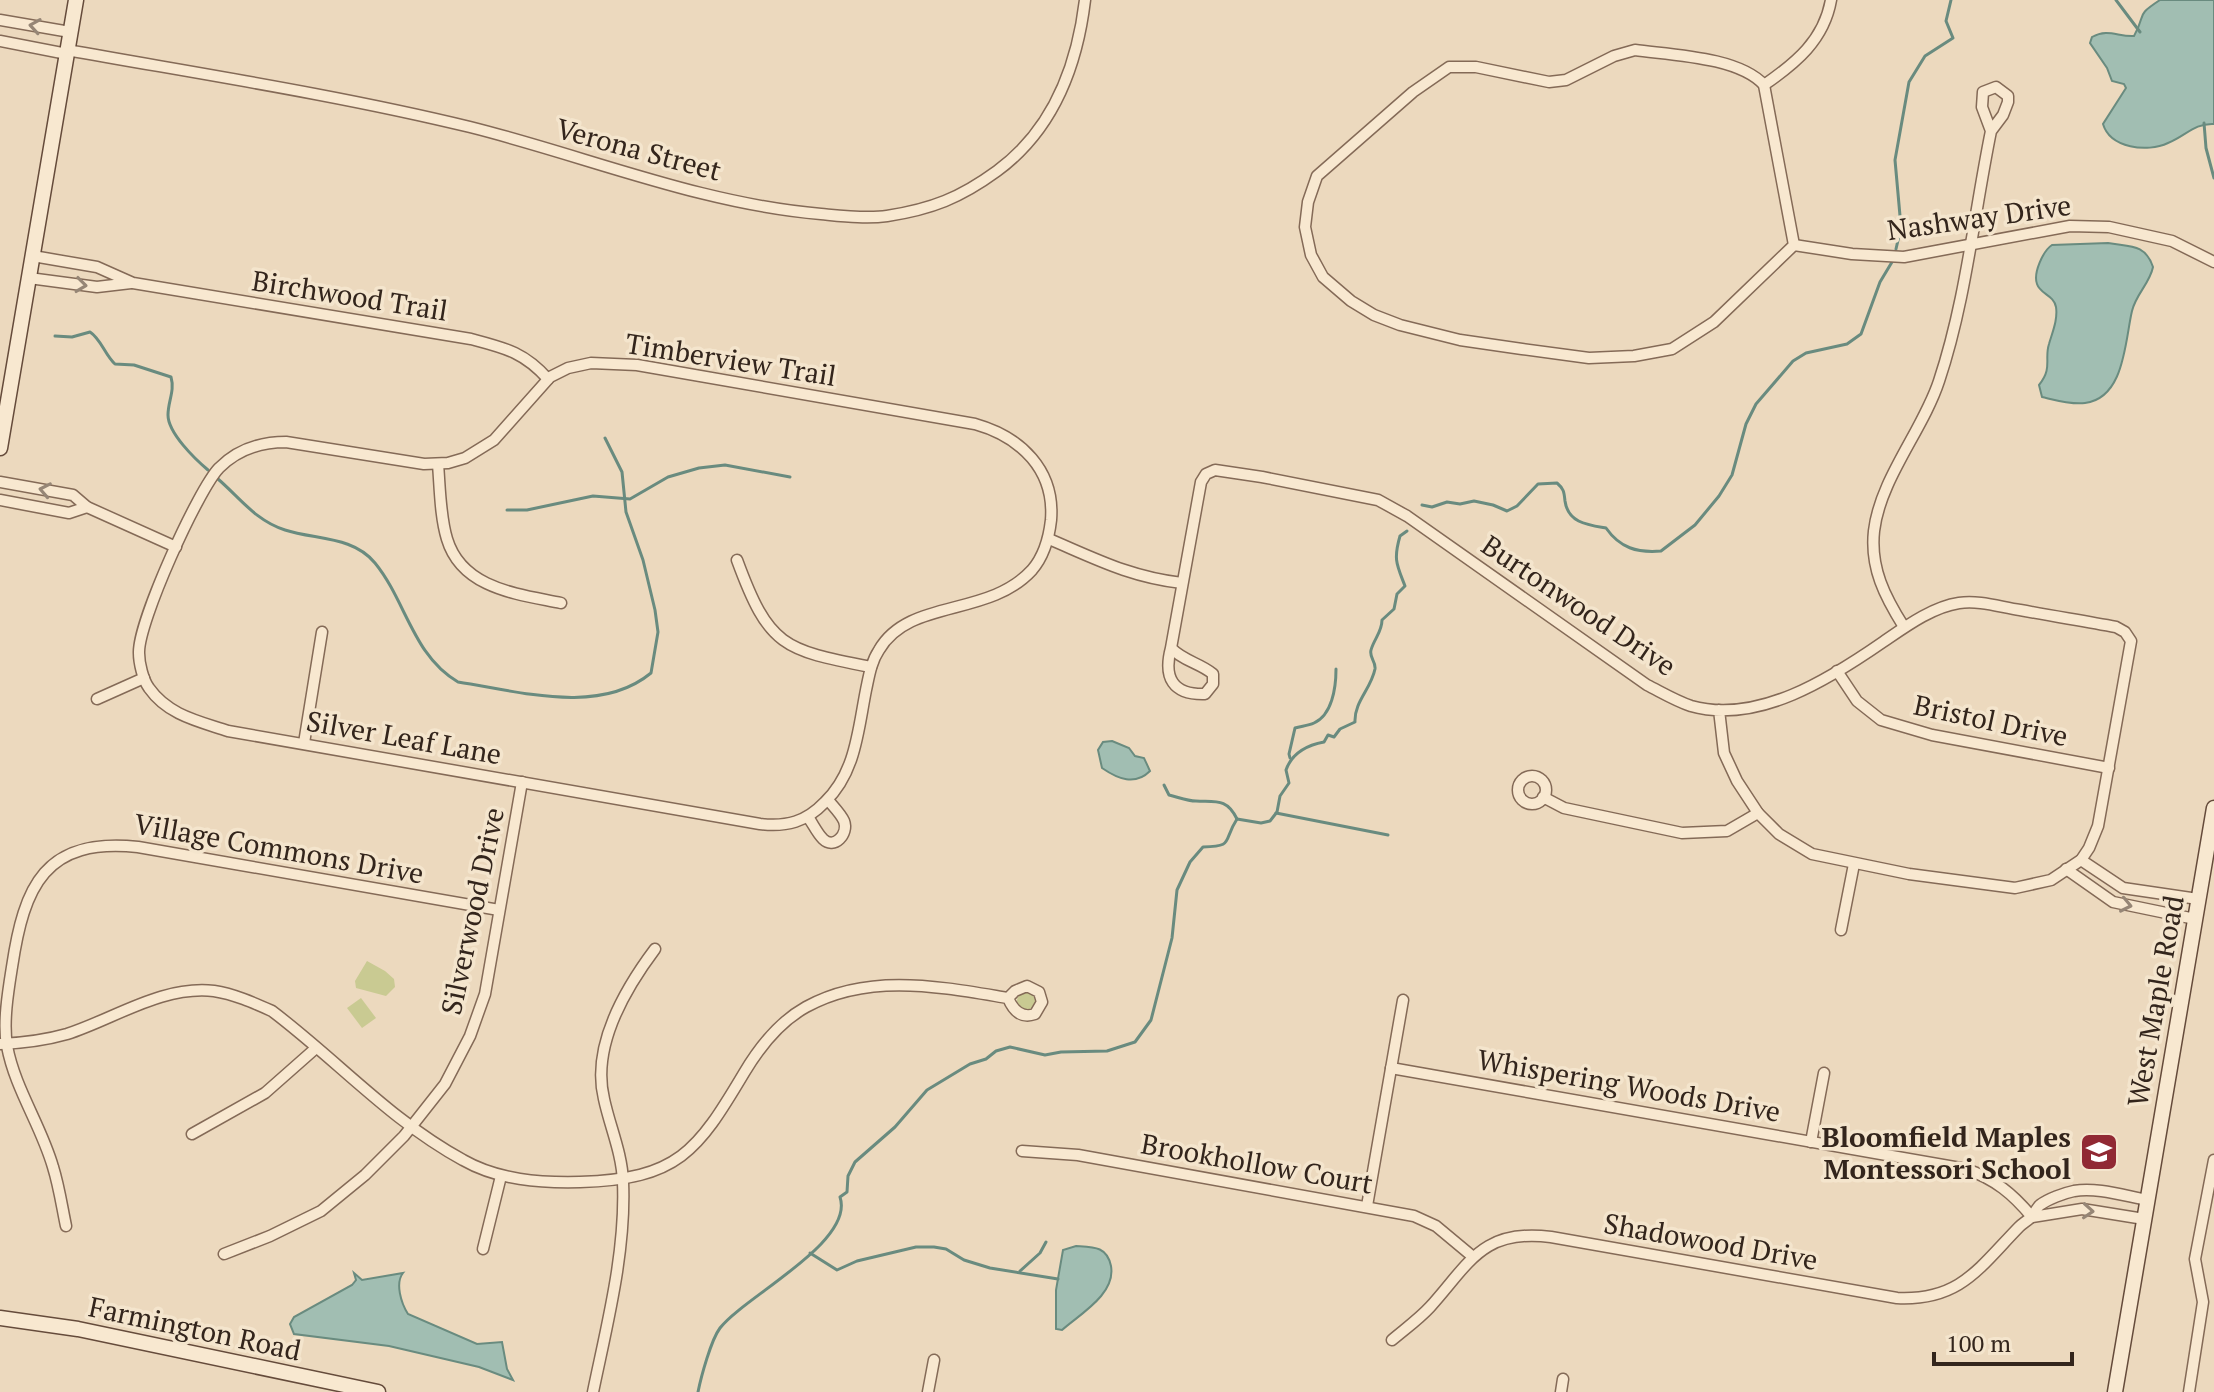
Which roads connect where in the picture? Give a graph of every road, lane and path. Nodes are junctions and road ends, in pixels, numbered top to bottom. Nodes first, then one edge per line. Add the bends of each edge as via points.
1 (76, 0) edge
2 (1085, 0) edge
3 (1831, 0) edge
4 (0, 20) edge
5 (70, 32) junction
6 (0, 41) edge
7 (67, 52) junction
8 (1764, 85) junction
9 (1991, 131) dead end
10 (1794, 245) junction
11 (1970, 246) junction
12 (33, 256) junction
13 (2214, 262) edge
14 (29, 278) junction
15 (133, 283) junction
16 (548, 379) junction
17 (4, 393) edge
18 (3, 414) edge
19 (0, 448) edge
20 (438, 464) junction
21 (0, 482) edge
22 (0, 500) edge
23 (87, 507) junction
24 (1049, 539) junction
25 (176, 547) junction
26 (737, 560) dead end
27 (1182, 583) junction
28 (561, 603) dead end
29 (1904, 627) junction
30 (322, 632) dead end
31 (1171, 648) junction
32 (871, 667) junction
33 (1837, 671) junction
34 (144, 678) junction
35 (97, 699) dead end
36 (1719, 710) junction
37 (304, 743) junction
38 (2109, 768) junction
39 (522, 782) junction
40 (1543, 797) dead end
41 (828, 800) junction
42 (2214, 808) edge
43 (1758, 813) junction
44 (808, 817) junction
45 (2081, 860) junction
46 (1854, 864) junction
47 (2066, 869) junction
48 (2198, 899) junction
49 (499, 910) junction
50 (2195, 919) junction
51 (1841, 930) dead end
52 (655, 949) dead end
53 (1008, 998) dead end
54 (1403, 1000) dead end
55 (3, 1044) edge
56 (316, 1048) junction
57 (1391, 1068) junction
58 (1824, 1073) dead end
59 (411, 1128) junction
60 (192, 1134) dead end
61 (1811, 1142) junction
62 (1022, 1151) dead end
63 (2213, 1167) edge
64 (501, 1176) junction
65 (624, 1180) junction
66 (2148, 1200) junction
67 (1367, 1206) junction
68 (2032, 1217) junction
69 (2144, 1219) junction
70 (66, 1226) dead end
71 (483, 1249) dead end
72 (224, 1254) dead end
73 (1472, 1256) junction
74 (0, 1318) edge
75 (1392, 1340) dead end
76 (934, 1360) dead end
77 (1563, 1379) dead end
78 (378, 1392) edge
79 (593, 1392) edge
80 (928, 1392) edge
81 (1561, 1392) edge
82 (2115, 1392) edge
83 (2189, 1392) edge

1 - 5 street
2 - 7 street, Verona Street via 1068,78 1053,110 1016,157 972,190 937,206 885,216 786,211 409,113
3 - 8 street via 1811,48
5 -> 4 street
5 - 7 street
6 - 7 street, Verona Street
7 - 12 street
8 - 10 street
8 - 10 street via 1755,74 1735,67 1635,50 1566,80 1549,82 1476,67 1449,67 1317,176 1305,227 1323,277 1374,315 1491,344 1589,358 1672,349 1714,322
9 - 11 street
10 - 11 street, Nashway Drive via 1904,257
11 - 13 street, Nashway Drive via 2070,226 2109,227 2172,241
11 - 29 street via 1938,385 1889,482 1874,529 1873,556 1882,593
12 - 14 street
12 - 15 street, Birchwood Trail via 97,267
14 -> 15 street, Birchwood Trail via 97,287
14 - 17 street
15 - 16 street, Birchwood Trail via 471,339 521,354
16 - 20 street, Timberview Trail via 494,440 465,458
16 - 24 street, Timberview Trail via 591,363 637,365 992,428 1024,448 1045,476
17 - 18 street
18 - 19 street
20 - 25 street, Timberview Trail via 286,442 241,451 218,469
20 - 28 street via 447,541 465,570 482,583
23 -> 21 street via 73,495
22 - 23 street via 69,513
23 - 25 street
24 - 27 street via 1118,570
24 - 32 street via 1033,569 1018,582 984,601 918,617 891,634
25 - 34 street via 147,614 139,652
26 - 32 street via 763,621 788,646
27 - 31 street
27 - 36 street, Burtonwood Drive via 1201,482 1211,471 1378,500 1647,685 1691,706
29 - 33 street, Burtonwood Drive
29 - 38 street, Burtonwood Drive via 1959,603 1982,603 2125,632 2131,651
30 - 37 street
31 - 31 street via 1213,674 1205,694 1185,692 1172,682
32 - 41 street via 852,764
33 - 36 street, Burtonwood Drive via 1781,699
33 - 38 street, Bristol Drive via 1857,701 1881,720 1932,735
34 - 35 street
34 - 37 street, Silver Leaf Lane via 173,713 228,731
36 - 43 street via 1724,753
37 - 39 street, Silver Leaf Lane
38 - 45 street via 2098,826
39 - 44 street, Silver Leaf Lane via 760,824 794,824
39 - 49 street, Silverwood Drive
40 - 43 street via 1564,808 1682,833 1727,831
41 - 44 street
41 - 44 street via 844,821 840,839 824,841
42 - 48 street, West Maple Road
43 - 46 street via 1792,844
45 - 47 street
45 - 48 street via 2123,888
46 - 47 street via 2015,888 2051,880
46 - 51 street
47 -> 50 street via 2113,902
48 - 50 street, West Maple Road
49 - 55 street, Village Commons Drive via 138,847 77,850 39,880 26,900
49 - 59 street, Silverwood Drive via 485,994 470,1036 445,1084
50 - 66 street, West Maple Road
52 - 65 street via 614,1018 602,1069 603,1097
53 - 65 street via 899,984 850,991 809,1006 765,1042 696,1146 653,1173
54 - 57 street
55 - 56 street via 66,1035 150,1000 213,991 272,1011
55 - 70 street, Village Commons Drive via 53,1165
56 - 59 street
56 - 60 street via 265,1093
57 - 61 street, Whispering Woods Drive
57 - 67 street
58 - 61 street
59 - 64 street via 465,1162
59 - 72 street, Silverwood Drive via 321,1211
61 - 68 street, Whispering Woods Drive via 1977,1173 2008,1191
62 - 67 street, Brookhollow Court via 1078,1155
63 - 83 street via 2195,1259 2203,1302
64 - 65 street via 557,1183
64 - 71 street
65 - 79 street via 621,1238
66 - 68 street, Shadowood Drive via 2077,1191 2039,1205
66 - 69 street, West Maple Road
67 - 73 street, Brookhollow Court via 1425,1220
68 -> 69 street via 2082,1209
68 - 73 street, Shadowood Drive via 1971,1279 1924,1298 1897,1298 1539,1235 1502,1240
69 - 82 street, West Maple Road
73 - 75 street, Shadowood Drive via 1431,1306
74 - 78 street, Farmington Road via 78,1329
76 - 80 street
77 - 81 street

